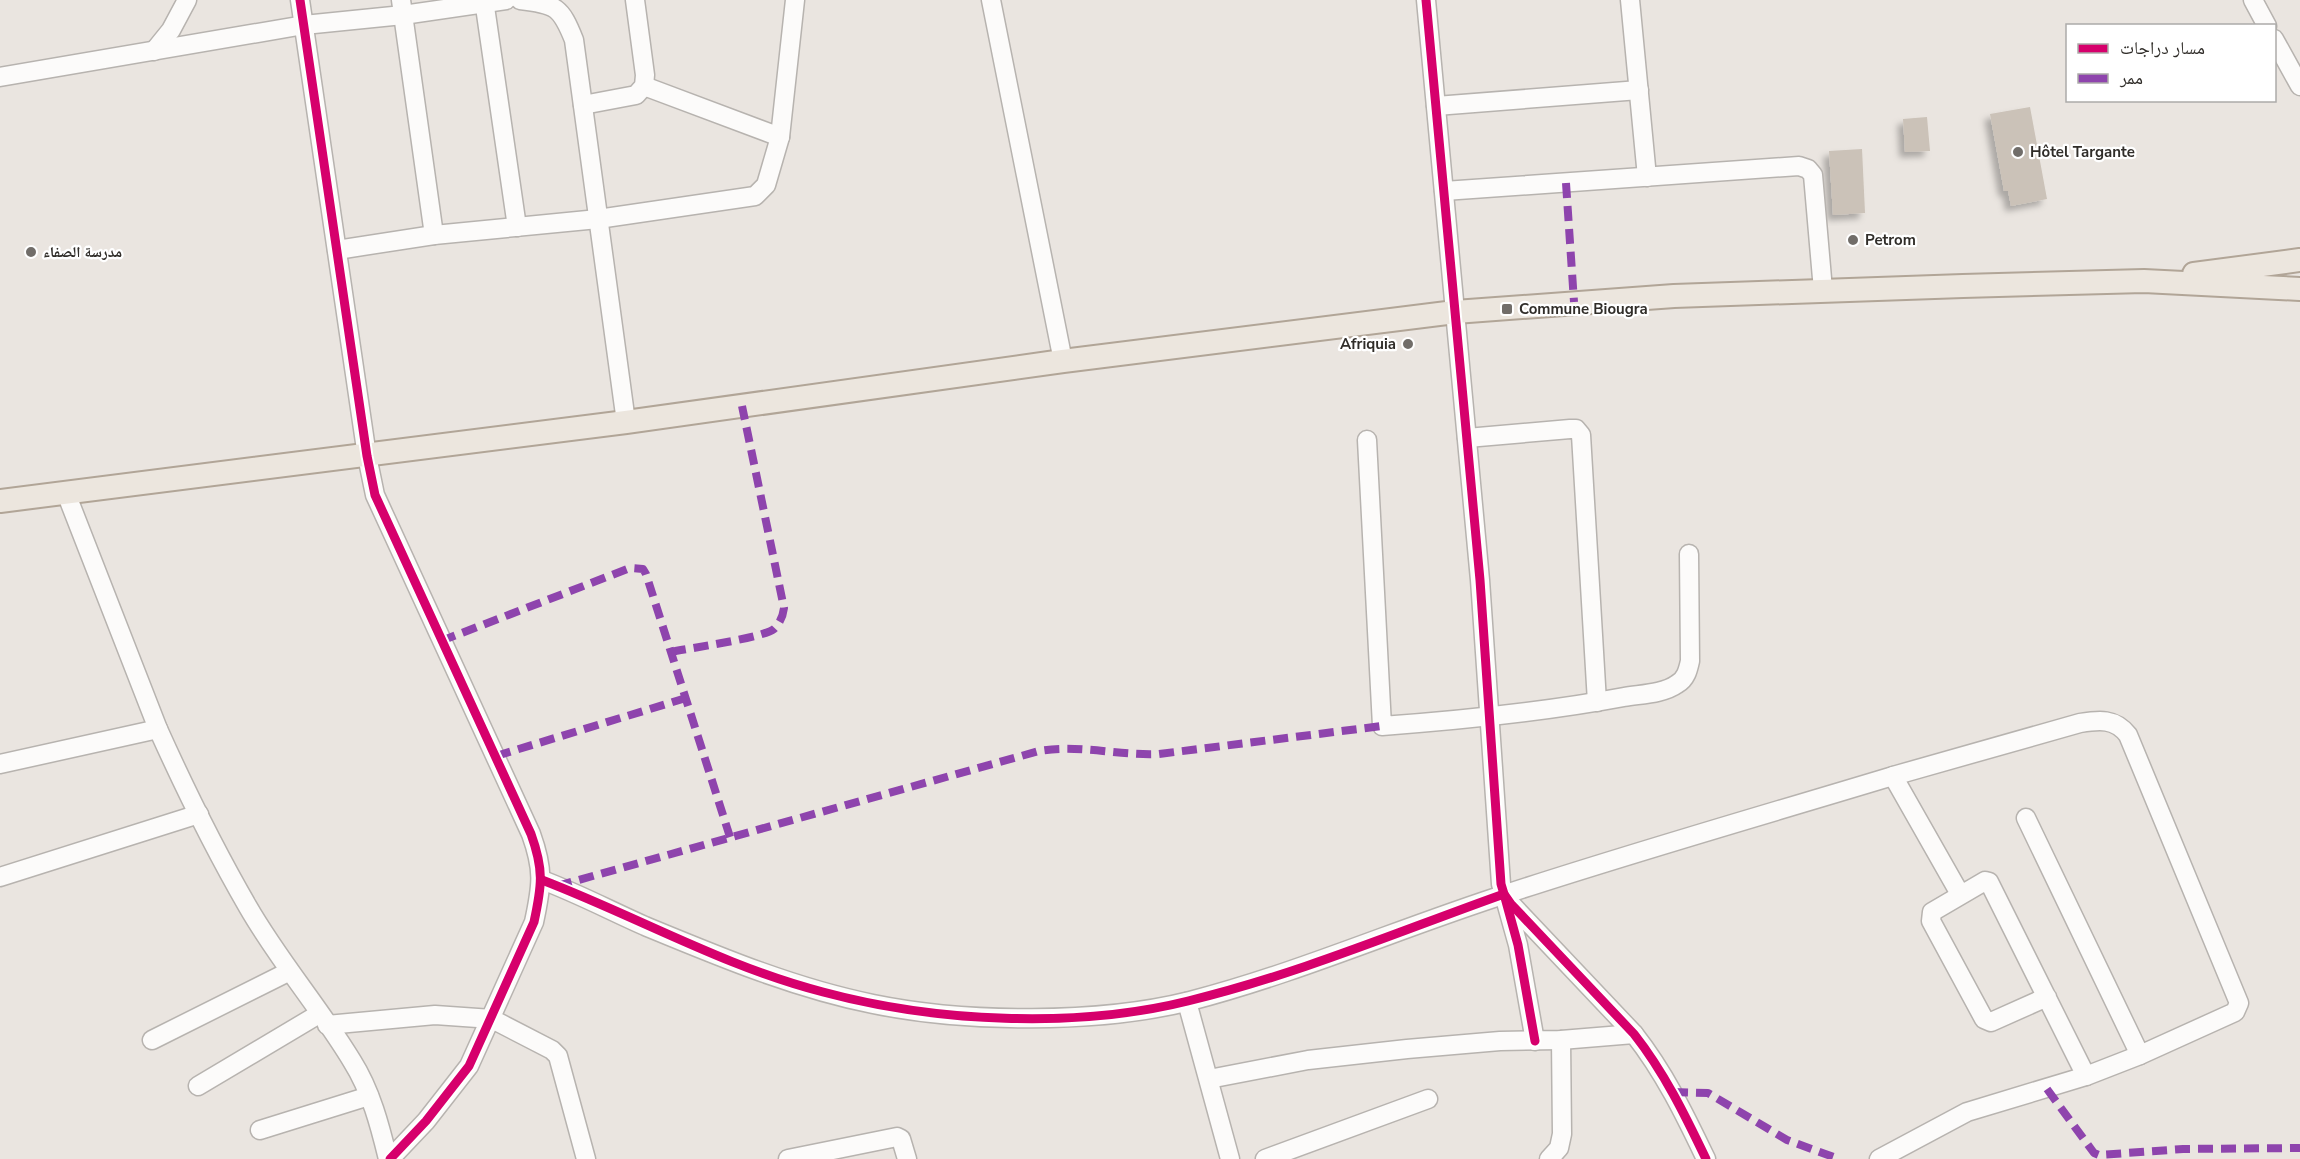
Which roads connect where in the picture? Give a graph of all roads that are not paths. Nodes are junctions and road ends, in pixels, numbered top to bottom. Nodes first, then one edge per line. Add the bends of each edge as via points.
1 (187, 0) edge
2 (300, 0) edge
3 (506, 0) edge
4 (520, 0) edge
5 (635, 0) edge
6 (795, 0) edge
7 (991, 0) edge
8 (1426, 0) edge
9 (1630, 0) edge
10 (2253, 0) edge
11 (484, 1) edge
12 (555, 4) edge
13 (402, 7) edge
14 (2266, 24) edge
15 (304, 25) junction
16 (2276, 43) edge
17 (154, 51) junction
18 (0, 77) edge
19 (644, 86) junction
20 (2300, 86) edge
21 (1639, 90) junction
22 (583, 105) junction
23 (1436, 106) junction
24 (780, 137) junction
25 (1647, 177) junction
26 (1444, 191) junction
27 (598, 219) junction
28 (517, 227) junction
29 (434, 235) junction
30 (337, 250) junction
31 (2300, 260) edge
32 (2144, 281) junction
33 (2300, 289) edge
34 (1823, 290) junction
35 (1455, 312) junction
36 (1063, 361) junction
37 (626, 422) junction
38 (1467, 438) junction
39 (1367, 440) dead end
40 (367, 456) junction
41 (66, 493) junction
42 (0, 501) edge
43 (1689, 554) dead end
44 (1597, 702) junction
45 (1490, 716) junction
46 (158, 729) junction
47 (0, 764) edge
48 (1893, 776) junction
49 (199, 814) junction
50 (2026, 818) dead end
51 (0, 877) edge
52 (542, 880) junction
53 (1504, 894) junction
54 (1960, 894) junction
55 (288, 972) junction
56 (2047, 997) junction
57 (1187, 1002) junction
58 (323, 1019) junction
59 (492, 1019) junction
60 (1634, 1034) junction
61 (152, 1040) dead end
62 (1561, 1040) junction
63 (1535, 1041) junction
64 (2140, 1055) junction
65 (2086, 1076) junction
66 (1209, 1079) junction
67 (198, 1086) dead end
68 (369, 1096) junction
69 (1428, 1099) dead end
70 (260, 1130) dead end
71 (1556, 1155) edge
72 (389, 1159) edge
73 (586, 1159) edge
74 (788, 1159) edge
75 (907, 1159) edge
76 (1230, 1159) edge
77 (1265, 1159) edge
78 (1706, 1159) edge
79 (1879, 1159) edge

1 - 17 street
2 - 15 street
3 - 11 street
4 - 12 street
5 - 19 street
6 - 24 street
7 - 36 street
8 - 23 street
9 - 21 street
10 - 14 street
11 - 13 street
11 - 28 street
12 - 22 street via 574,40
13 - 15 street
13 - 29 street
15 - 17 street
15 - 30 street
16 - 20 street
17 - 18 street
19 - 22 street via 636,95
19 - 24 street
21 - 23 street
21 - 25 street
22 - 27 street
23 - 26 street
24 - 27 street via 766,185 754,196
25 - 26 street
25 - 34 street via 1799,166 1808,169 1813,175
26 - 35 street
27 - 28 street
27 - 37 street
28 - 29 street
29 - 30 street
30 - 40 street
31 - 32 main road
32 - 33 main road
32 - 34 main road
34 - 35 main road
35 - 36 main road
35 - 38 street
36 - 37 main road
37 - 40 main road
38 - 44 street via 1570,429 1581,435
38 - 45 street
39 - 45 street via 1382,726
40 - 41 main road
40 - 52 street via 381,512 531,834
41 - 42 main road
41 - 46 street
43 - 44 street via 1687,674 1666,690
44 - 45 street
45 - 53 street
46 - 47 street
46 - 49 street
48 - 53 street
48 - 54 street
48 - 64 street via 2080,723 2097,720 2121,726 2239,1003 2235,1012
49 - 51 street
49 - 55 street via 248,908
50 - 64 street
52 - 57 street via 760,973 876,1005 955,1015 1026,1017 1104,1015
52 - 59 street via 534,922
53 - 57 street via 1263,980
53 - 60 street
53 - 63 street via 1518,945
54 - 56 street via 1989,882
54 - 56 street via 1930,916 1984,1019 1990,1022
55 - 58 street
55 - 61 street
56 - 65 street
57 - 66 street
58 - 59 street via 435,1015
58 - 67 street
58 - 68 street via 353,1062
59 - 72 street via 457,1083
59 - 73 street via 558,1056
60 - 62 street
60 - 78 street via 1673,1092
62 - 63 street
62 - 71 street via 1562,1134
63 - 66 street via 1319,1059
64 - 65 street
65 - 79 street via 1967,1112
66 - 76 street
68 - 70 street
68 - 72 street
69 - 77 street
74 - 75 street via 897,1137

